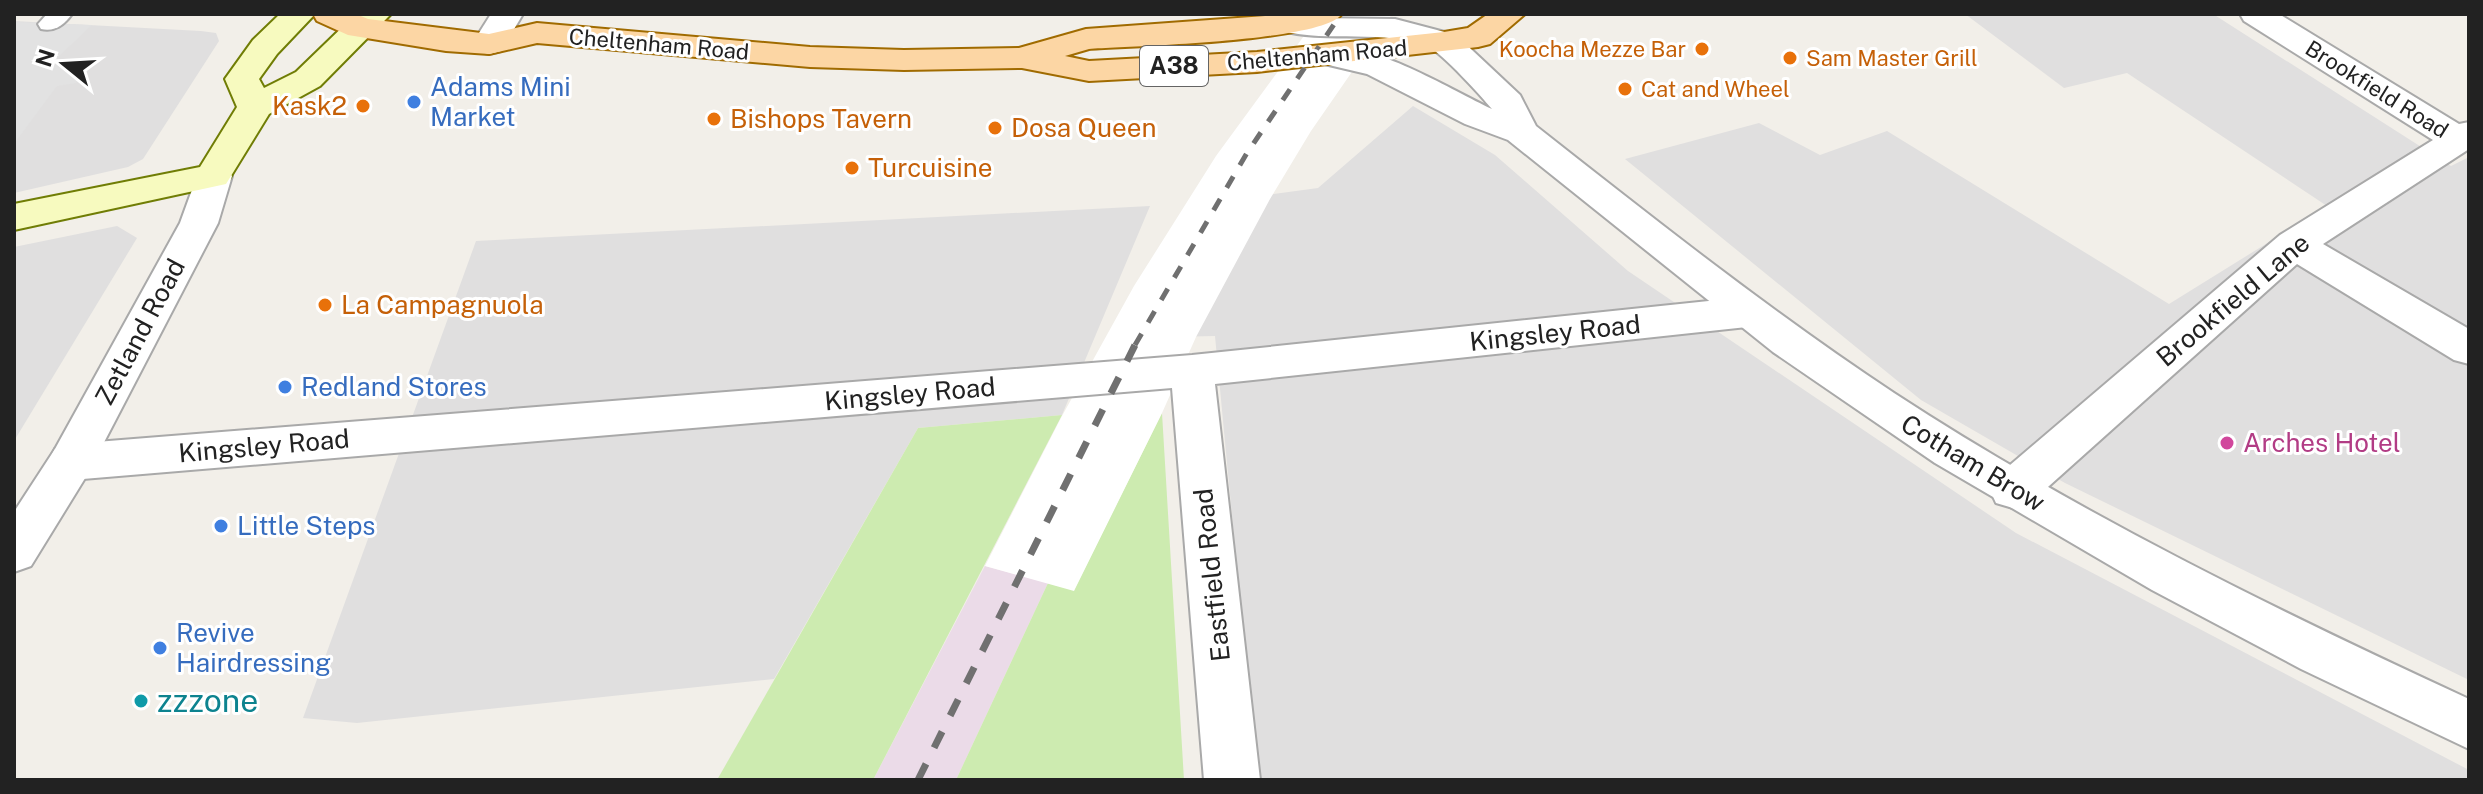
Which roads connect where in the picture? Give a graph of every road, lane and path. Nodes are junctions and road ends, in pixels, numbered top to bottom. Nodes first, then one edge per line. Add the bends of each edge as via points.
1 (299, 14) edge
2 (329, 14) edge
3 (507, 14) edge
4 (1326, 14) edge
5 (1509, 14) edge
6 (2256, 14) edge
7 (368, 21) edge
8 (526, 23) edge
9 (1294, 24) junction
10 (1444, 42) junction
11 (489, 44) junction
12 (1328, 55) junction
13 (1022, 58) junction
14 (255, 107) junction
15 (1521, 132) junction
16 (2463, 136) edge
17 (213, 176) junction
18 (14, 217) edge
19 (2294, 244) junction
20 (1747, 312) junction
21 (2469, 349) edge
22 (1192, 371) junction
23 (71, 462) junction
24 (2013, 490) junction
25 (14, 552) edge
26 (2469, 725) edge
27 (1232, 780) edge

1 - 14 main road via 242,79
2 - 7 main road, A38
3 - 11 street
4 - 9 main road, Cheltenham Road / A38
5 - 10 main road, Cheltenham Road / A38 via 1478,37
6 - 16 street, Brookfield Road
7 - 11 main road, Cheltenham Road / A38
7 - 14 main road via 308,79
8 - 11 main road, Cheltenham Road / A38
8 - 13 main road, Cheltenham Road / A38 via 810,57
9 - 10 street, Cotham Brow via 1395,29
9 - 13 main road, Cheltenham Road / A38 via 1086,39
10 - 12 main road, Cheltenham Road / A38
10 - 15 street, Cotham Brow via 1507,103
12 - 13 main road, Cheltenham Road / A38 via 1089,71
12 - 15 street, Cotham Brow via 1378,66
14 - 17 main road, Zetland Road
15 - 20 street, Cotham Brow
16 - 19 street, Brookfield Lane
17 - 18 main road
17 - 23 street, Zetland Road via 199,223
19 - 21 street
19 - 24 street, Brookfield Lane
20 - 22 street, Kingsley Road
20 - 24 street, Cotham Brow
22 - 23 street, Kingsley Road
22 - 27 street, Eastfield Road
23 - 25 street, Zetland Road
24 - 26 street, Cotham Brow

